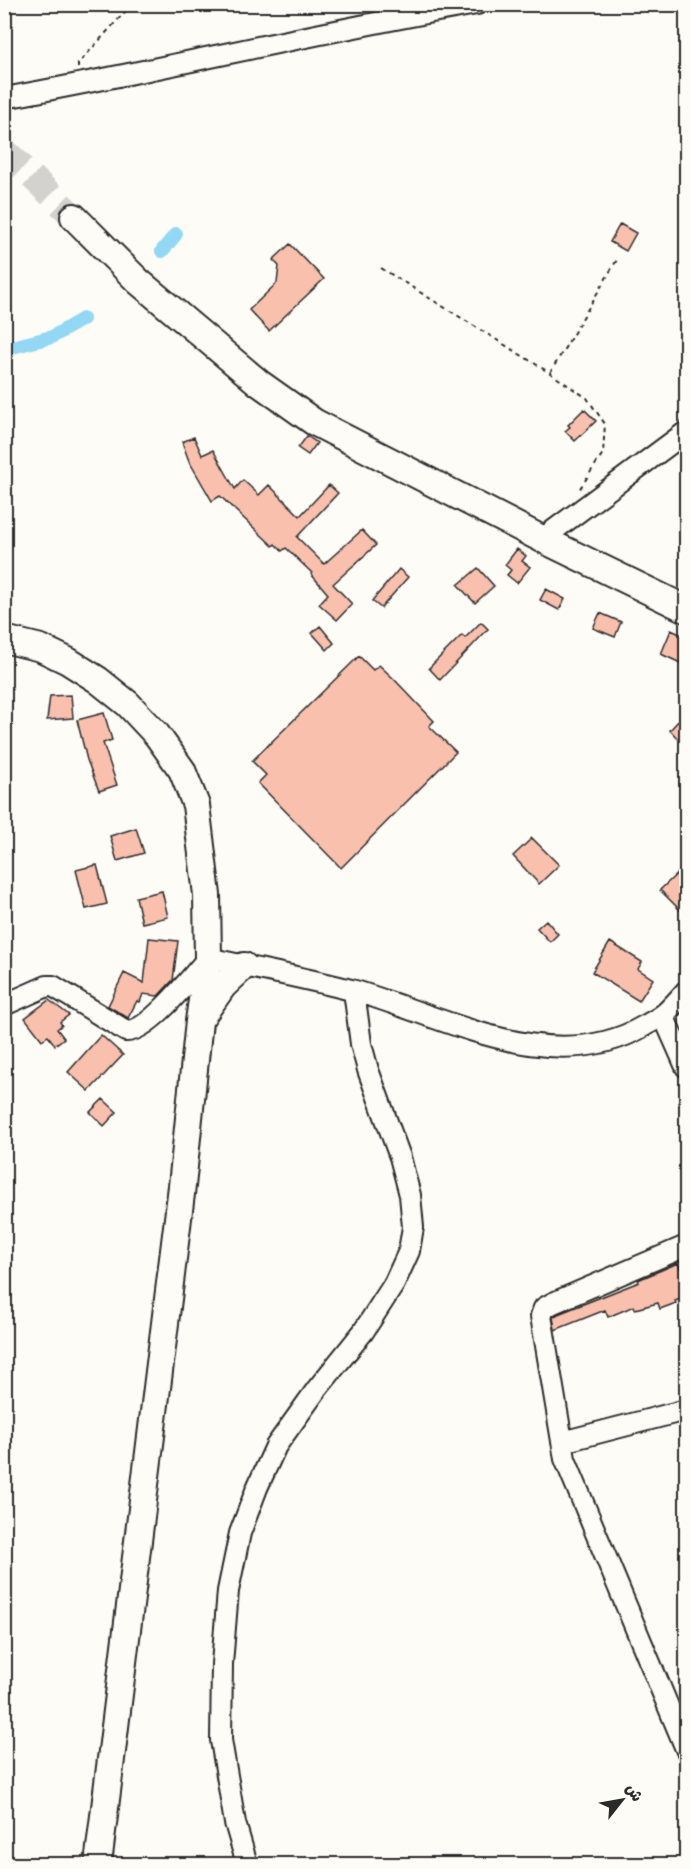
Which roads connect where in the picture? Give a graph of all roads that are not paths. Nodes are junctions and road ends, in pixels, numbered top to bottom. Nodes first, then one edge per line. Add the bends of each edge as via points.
1 (477, 4) edge
2 (4, 98) edge
3 (74, 217) tunnel mouth
4 (687, 432) edge
5 (542, 539) junction
6 (687, 609) edge
7 (4, 639) edge
8 (208, 958) junction
9 (244, 966) junction
10 (354, 991) junction
11 (687, 991) edge
12 (4, 1005) edge
13 (663, 1015) junction
14 (199, 1022) junction
15 (687, 1067) edge
16 (687, 1246) edge
17 (687, 1410) edge
18 (562, 1442) junction
19 (687, 1749) edge
20 (98, 1864) edge
21 (247, 1864) edge

1 - 2 street
3 - 5 main road via 138,281 259,383 314,422
4 - 5 street
5 - 6 main road
7 - 8 main road via 41,648 98,680 157,735 182,770 196,805 199,826 207,895
8 - 9 street
8 - 12 street via 171,1000 133,1032 53,986
8 - 14 main road
9 - 10 street
9 - 14 main road via 223,986
10 - 13 street via 502,1039 537,1046 596,1045 627,1036
10 - 21 street via 368,1070 400,1157 413,1227 409,1251 394,1284 363,1332 276,1446 240,1533 228,1591 221,1740 235,1823
11 - 13 street
13 - 15 street
14 - 20 main road
16 - 18 street via 544,1308 541,1316
17 - 18 street
18 - 19 street via 571,1476

